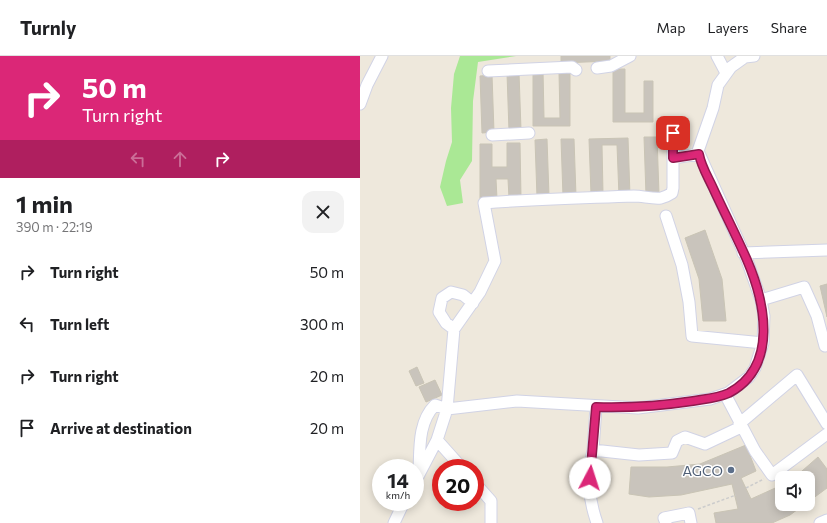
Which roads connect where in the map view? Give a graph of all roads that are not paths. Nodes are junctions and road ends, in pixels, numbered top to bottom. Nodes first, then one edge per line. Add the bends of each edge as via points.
1 (382, 56) edge
2 (630, 56) edge
3 (716, 56) edge
4 (754, 56) edge
5 (597, 68) dead end
6 (576, 70) dead end
7 (488, 71) dead end
8 (726, 73) junction
9 (360, 104) edge
10 (529, 133) dead end
11 (673, 133) dead end
12 (492, 135) dead end
13 (699, 154) junction
14 (673, 158) junction
15 (666, 216) dead end
16 (827, 250) edge
17 (743, 252) junction
18 (761, 300) junction
19 (473, 303) junction
20 (454, 329) junction
21 (763, 343) junction
22 (825, 346) dead end
23 (725, 394) junction
24 (596, 407) junction
25 (446, 408) junction
26 (827, 424) edge
27 (740, 425) junction
28 (827, 434) edge
29 (437, 440) junction
30 (593, 450) junction
31 (419, 459) edge
32 (454, 459) edge
33 (424, 465) edge
34 (484, 493) edge
35 (400, 511) edge
36 (690, 518) edge
37 (827, 520) edge
38 (394, 523) edge
39 (491, 523) edge
40 (597, 523) edge
41 (666, 523) edge
42 (820, 523) edge

1 - 9 street
2 - 5 street via 611,66
3 - 8 street
4 - 8 street via 738,61
6 - 7 street via 572,67
8 - 13 street via 718,85 713,108 699,144
10 - 12 street
11 - 14 street
13 - 14 street
13 - 17 street
14 - 19 street via 672,192 662,198 557,198 484,203 495,261
15 - 21 street via 682,264 690,302 692,336
16 - 17 street
17 - 18 street
18 - 21 street via 764,316
18 - 22 street via 804,287 817,316
19 - 20 street
19 - 20 street via 463,295 451,292 442,298 439,312 446,323
20 - 25 street
21 - 23 street via 755,368 749,377
23 - 24 street via 710,399 638,408
23 - 27 street
24 - 25 street via 517,401
24 - 30 street
25 - 29 street
25 - 31 street via 435,405 427,413 423,423
26 - 27 street via 797,374
27 - 28 street via 772,475
27 - 30 street via 705,444 685,438 677,441 672,453 639,455
29 - 32 street
29 - 33 street
30 - 40 street via 590,466 590,502
34 - 39 street via 491,501
35 - 38 street
36 - 41 street via 664,518
37 - 42 street

